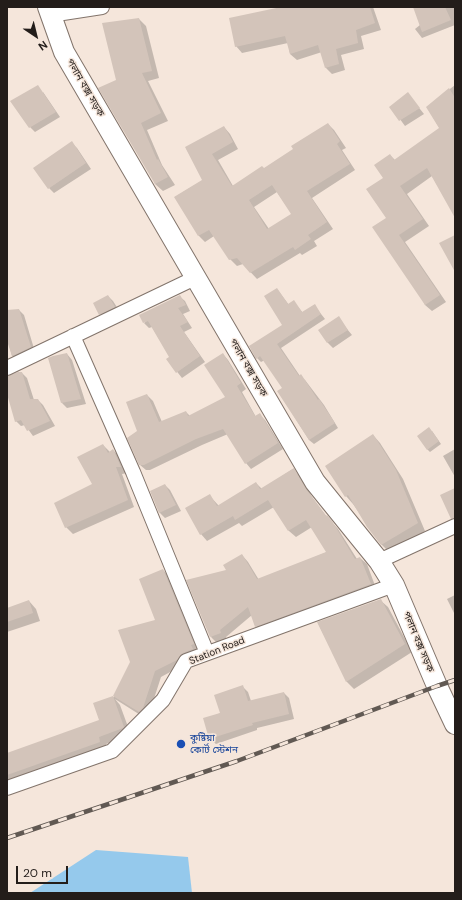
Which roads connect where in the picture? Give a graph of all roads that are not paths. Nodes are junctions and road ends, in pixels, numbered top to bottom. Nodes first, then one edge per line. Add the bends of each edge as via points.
1 (102, 7) edge
2 (49, 11) edge
3 (195, 278) junction
4 (73, 336) junction
5 (7, 368) edge
6 (455, 526) edge
7 (379, 561) junction
8 (394, 585) junction
9 (207, 653) junction
10 (455, 724) edge
11 (7, 788) edge

1 - 2 street
2 - 3 main road, পলান বক্স সড়ক via 64,52
3 - 4 street
3 - 7 main road, পলান বক্স সড়ক via 315,482
4 - 5 street
4 - 9 street via 133,472
6 - 7 street
7 - 8 main road, পলান বক্স সড়ক
8 - 9 street, Station Road
8 - 10 main road, পলান বক্স সড়ক
9 - 11 street, Station Road via 186,661 163,700 112,751

